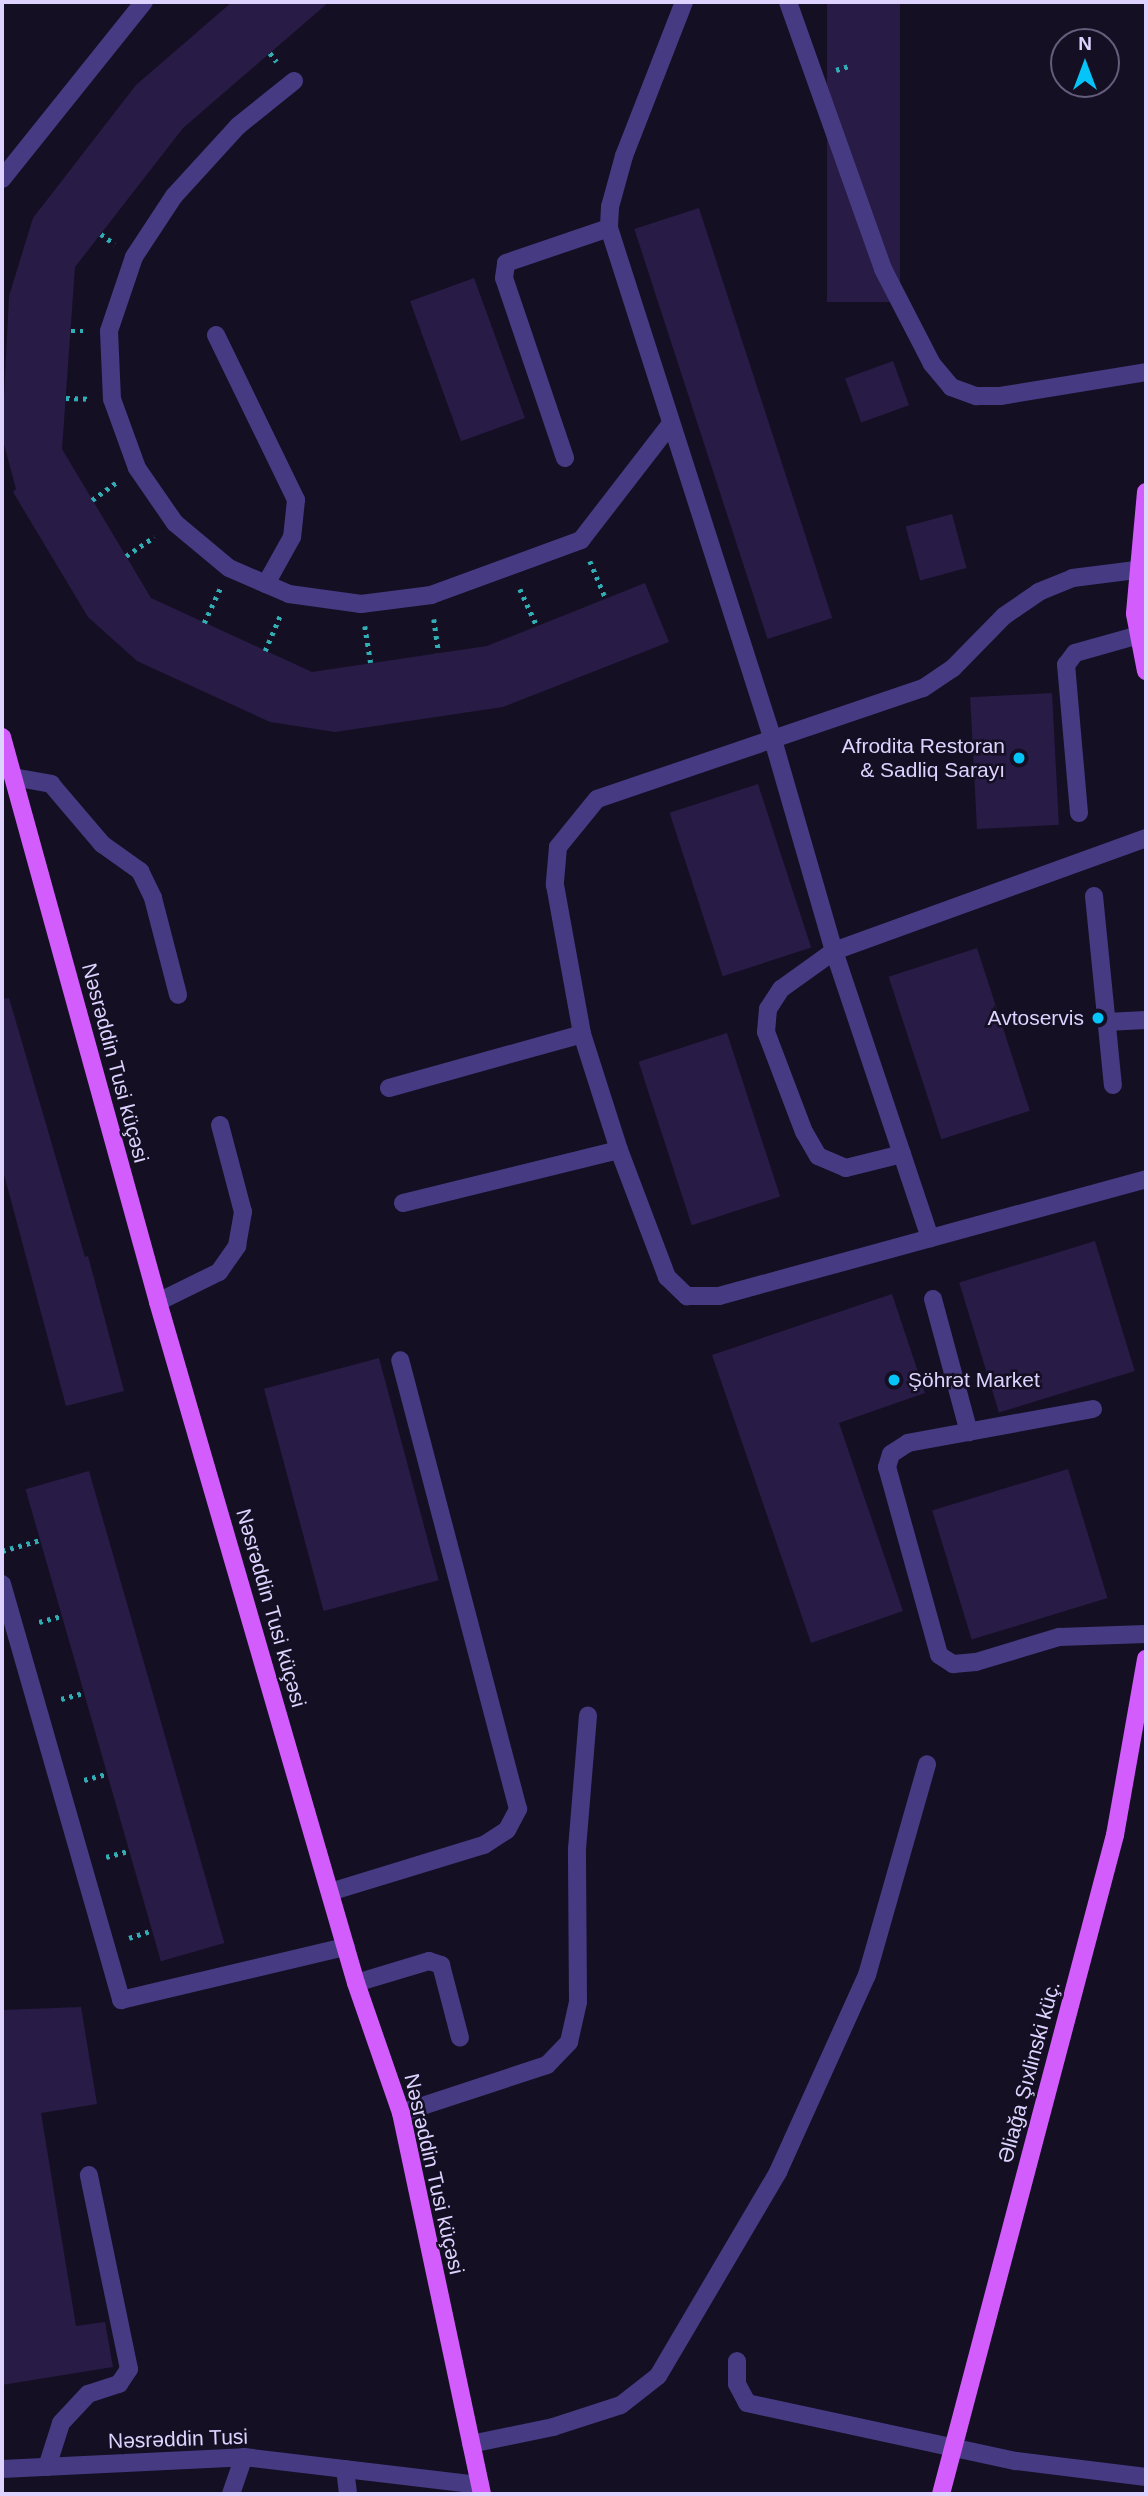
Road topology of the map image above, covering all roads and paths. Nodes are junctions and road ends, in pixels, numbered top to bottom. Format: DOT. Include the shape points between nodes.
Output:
graph roads {
  1 [pos="144,2"];
  2 [pos="788,2"];
  3 [pos="678,3"];
  4 [pos="294,81"];
  5 [pos="2,179"];
  6 [pos="609,229"];
  7 [pos="216,335"];
  8 [pos="1146,372"];
  9 [pos="670,426"];
  10 [pos="565,458"];
  11 [pos="1146,492"];
  12 [pos="175,523"];
  13 [pos="581,540"];
  14 [pos="126,555"];
  15 [pos="229,568"];
  16 [pos="510,568"];
  17 [pos="1136,570"];
  18 [pos="266,584"];
  19 [pos="289,594"];
  20 [pos="431,595"];
  21 [pos="606,599"];
  22 [pos="361,604"];
  23 [pos="204,623"];
  24 [pos="537,626"];
  25 [pos="1139,635"];
  26 [pos="265,650"];
  27 [pos="439,653"];
  28 [pos="371,663"];
  29 [pos="1146,671"];
  30 [pos="2,737"];
  31 [pos="773,740"];
  32 [pos="13,777"];
  33 [pos="1079,813"];
  34 [pos="1146,838"];
  35 [pos="1094,896"];
  36 [pos="834,951"];
  37 [pos="178,995"];
  38 [pos="1146,1020"];
  39 [pos="1106,1022"];
  40 [pos="582,1034"];
  41 [pos="1113,1085"];
  42 [pos="389,1088"];
  43 [pos="220,1125"];
  44 [pos="619,1150"];
  45 [pos="902,1154"];
  46 [pos="1146,1179"];
  47 [pos="403,1203"];
  48 [pos="930,1238"];
  49 [pos="933,1298"];
  50 [pos="158,1302"];
  51 [pos="400,1360"];
  52 [pos="1093,1409"];
  53 [pos="969,1432"];
  54 [pos="40,1541"];
  55 [pos="2,1551"];
  56 [pos="2,1584"];
  57 [pos="1146,1634"];
  58 [pos="1146,1659"];
  59 [pos="589,1715"];
  60 [pos="927,1764"];
  61 [pos="330,1892"];
  62 [pos="346,1947"];
  63 [pos="356,1983"];
  64 [pos="460,2038"];
  65 [pos="401,2113"];
  66 [pos="89,2175"];
  67 [pos="737,2361"];
  68 [pos="471,2444"];
  69 [pos="954,2447"];
  70 [pos="244,2457"];
  71 [pos="47,2467"];
  72 [pos="2,2469"];
  73 [pos="345,2469"];
  74 [pos="1146,2477"];
  75 [pos="481,2490"];
  76 [pos="231,2494"];
  77 [pos="348,2494"];
  78 [pos="941,2494"];
  1 -- 5 [label="street"];
  2 -- 8 [label="street" via="883,270 932,364 951,387 976,396 1000,396"];
  3 -- 6 [label="street" via="624,156"];
  4 -- 12 [label="street" via="238,126 174,196 134,257 109,331 113,399 138,468"];
  6 -- 9 [label="street"];
  6 -- 10 [label="street" via="506,263 504,278"];
  7 -- 18 [label="street" via="296,500 292,537"];
  9 -- 13 [label="street"];
  9 -- 31 [label="street"];
  11 -- 17 [label="main road"];
  12 -- 14 [label="path"];
  12 -- 15 [label="street"];
  13 -- 16 [label="street"];
  13 -- 21 [label="path"];
  15 -- 18 [label="street"];
  15 -- 23 [label="path"];
  16 -- 20 [label="street"];
  16 -- 24 [label="path"];
  17 -- 25 [label="main road"];
  17 -- 31 [label="street" via="1073,578 1039,592 1004,616 953,668 923,688"];
  18 -- 19 [label="street"];
  19 -- 22 [label="street"];
  19 -- 26 [label="path"];
  20 -- 22 [label="street"];
  20 -- 27 [label="path"];
  22 -- 28 [label="path"];
  25 -- 29 [label="main road"];
  25 -- 33 [label="street" via="1075,653 1066,665"];
  30 -- 32 [label="main road, Nəsrəddin Tusi küçəsi"];
  31 -- 36 [label="street"];
  31 -- 40 [label="street" via="597,799 558,847 555,885"];
  32 -- 37 [label="street" via="51,784 102,844 140,871 153,898"];
  32 -- 50 [label="main road, Nəsrəddin Tusi küçəsi"];
  34 -- 36 [label="street"];
  35 -- 39 [label="street"];
  36 -- 45 [label="street"];
  36 -- 45 [label="street" via="780,989 768,1009 766,1032 804,1132 818,1156 846,1168"];
  38 -- 39 [label="street"];
  39 -- 41 [label="street"];
  40 -- 42 [label="street"];
  40 -- 44 [label="street"];
  43 -- 50 [label="street" via="243,1212 237,1246 219,1272"];
  44 -- 47 [label="street"];
  44 -- 48 [label="street" via="667,1277 687,1296 719,1296"];
  45 -- 48 [label="street"];
  46 -- 48 [label="street"];
  49 -- 53 [label="street"];
  50 -- 61 [label="main road, Nəsrəddin Tusi küçəsi"];
  51 -- 61 [label="street" via="518,1809 507,1830 484,1845"];
  52 -- 53 [label="street"];
  53 -- 57 [label="street" via="908,1443 891,1454 887,1467 939,1655 953,1664 964,1663 1059,1637"];
  54 -- 55 [label="path"];
  56 -- 62 [label="street" via="121,2000"];
  58 -- 69 [label="main road, Əliağa Şıxlinski küç." via="1115,1835"];
  59 -- 65 [label="street" via="577,1849 578,2002 569,2042 547,2065"];
  60 -- 68 [label="street" via="867,1975 778,2172 658,2376 621,2405 553,2427"];
  61 -- 62 [label="main road, Nəsrəddin Tusi küçəsi"];
  62 -- 63 [label="main road, Nəsrəddin Tusi küçəsi"];
  63 -- 64 [label="street" via="429,1961 441,1965"];
  63 -- 65 [label="main road, Nəsrəddin Tusi küçəsi"];
  65 -- 68 [label="main road, Nəsrəddin Tusi küçəsi"];
  66 -- 71 [label="street" via="129,2369 119,2384 88,2394 61,2423"];
  67 -- 69 [label="street" via="737,2384 747,2403"];
  68 -- 75 [label="main road, Nəsrəddin Tusi küçəsi"];
  69 -- 74 [label="street" via="1062,2469"];
  69 -- 78 [label="main road, Əliağa Şıxlinski küç."];
  70 -- 71 [label="street, Nəsrəddin Tusi"];
  70 -- 73 [label="street, Nəsrəddin Tusi"];
  70 -- 76 [label="street"];
  71 -- 72 [label="street, Nəsrəddin Tusi"];
  73 -- 75 [label="street, Nəsrəddin Tusi"];
  73 -- 77 [label="street"];
}
